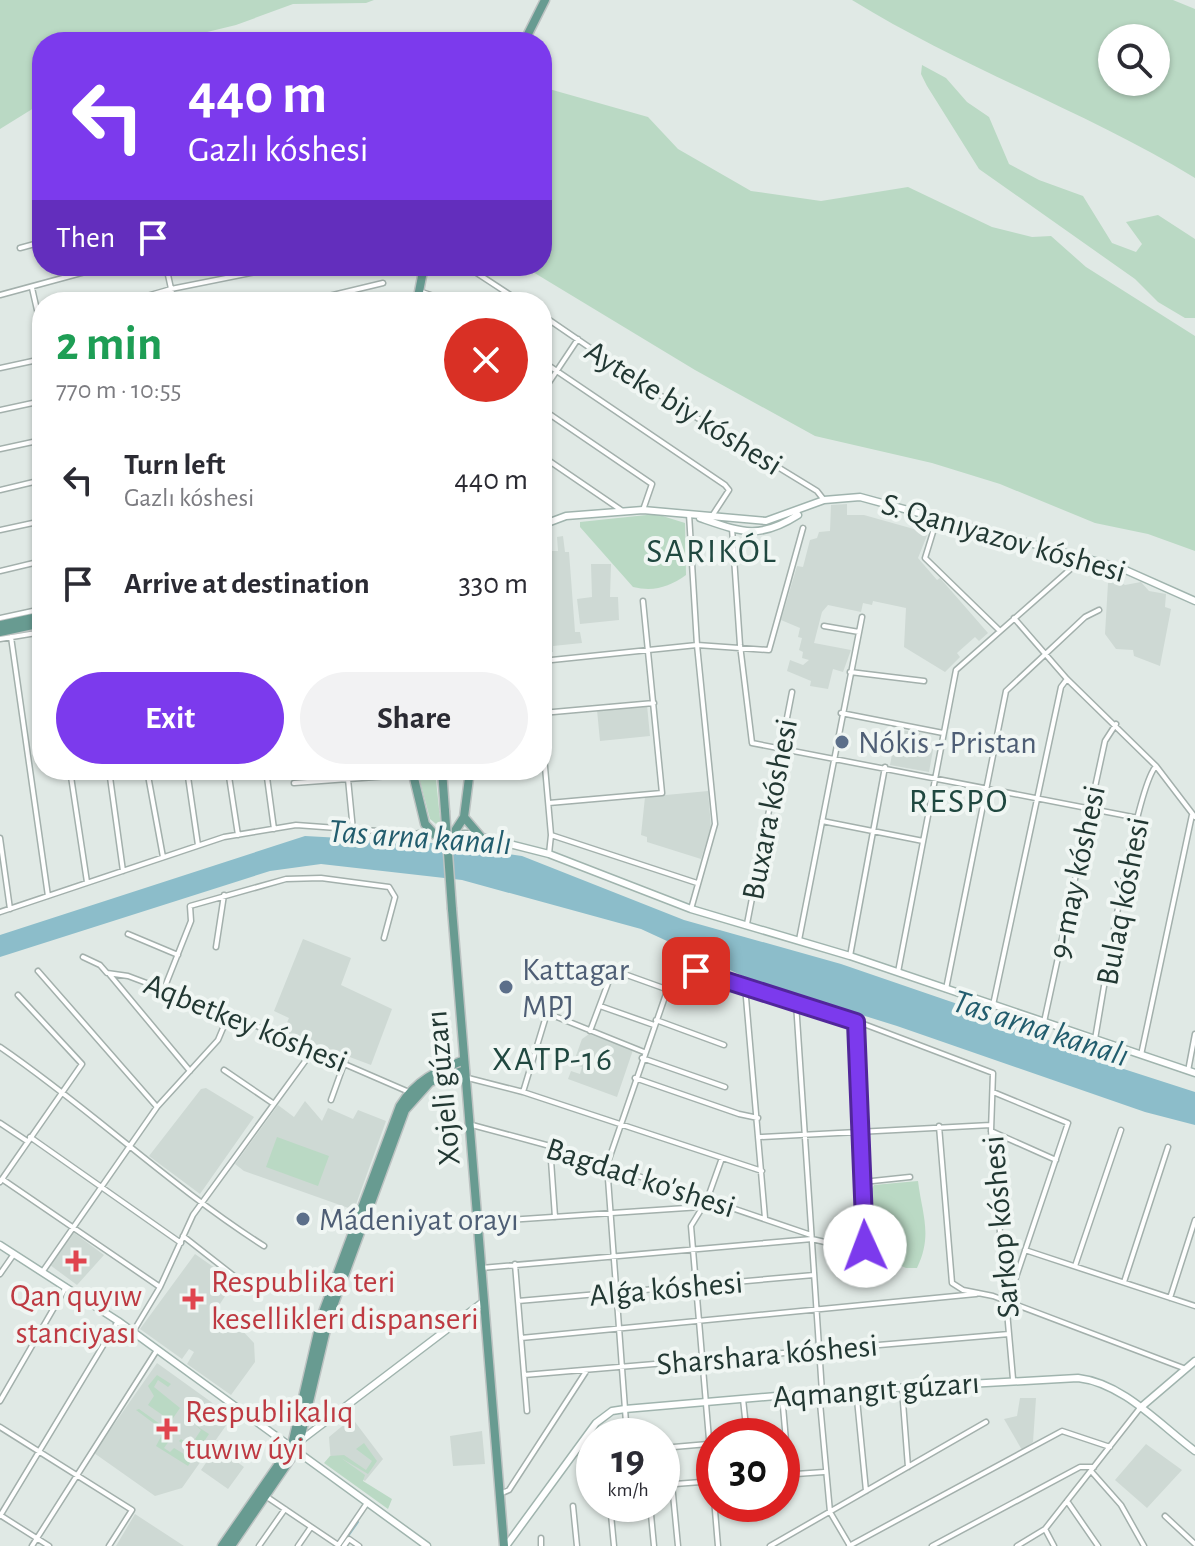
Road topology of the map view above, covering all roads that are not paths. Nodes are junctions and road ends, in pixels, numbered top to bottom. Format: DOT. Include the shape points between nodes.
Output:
graph roads {
  1 [pos="545,0"];
  2 [pos="529,32"];
  3 [pos="32,245"];
  4 [pos="20,248"];
  5 [pos="71,276"];
  6 [pos="168,276"];
  7 [pos="236,276"];
  8 [pos="422,276"];
  9 [pos="481,276"];
  10 [pos="383,283"];
  11 [pos="31,287"];
  12 [pos="171,289"];
  13 [pos="419,291"];
  14 [pos="32,292"];
  15 [pos="161,292"];
  16 [pos="172,292"];
  17 [pos="346,292"];
  18 [pos="422,292"];
  19 [pos="506,292"];
  20 [pos="0,295"];
  21 [pos="552,322"];
  22 [pos="578,339"];
  23 [pos="32,361"];
  24 [pos="552,367"];
  25 [pos="0,368"];
  26 [pos="556,370"];
  27 [pos="552,377"];
  28 [pos="32,403"];
  29 [pos="0,410"];
  30 [pos="552,416"];
  31 [pos="32,442"];
  32 [pos="0,449"];
  33 [pos="552,463"];
  34 [pos="32,482"];
  35 [pos="0,490"];
  36 [pos="824,500"];
  37 [pos="810,508"];
  38 [pos="621,510"];
  39 [pos="643,510"];
  40 [pos="689,514"];
  41 [pos="712,516"];
  42 [pos="937,519"];
  43 [pos="552,521"];
  44 [pos="32,523"];
  45 [pos="732,528"];
  46 [pos="803,528"];
  47 [pos="0,530"];
  48 [pos="1071,554"];
  49 [pos="1084,557"];
  50 [pos="32,563"];
  51 [pos="1071,569"];
  52 [pos="0,571"];
  53 [pos="643,601"];
  54 [pos="1195,601"];
  55 [pos="1099,610"];
  56 [pos="32,611"];
  57 [pos="862,617"];
  58 [pos="0,618"];
  59 [pos="32,618"];
  60 [pos="1014,618"];
  61 [pos="0,625"];
  62 [pos="32,625"];
  63 [pos="824,626"];
  64 [pos="999,630"];
  65 [pos="0,632"];
  66 [pos="859,632"];
  67 [pos="32,634"];
  68 [pos="11,637"];
  69 [pos="0,639"];
  70 [pos="697,645"];
  71 [pos="740,645"];
  72 [pos="649,651"];
  73 [pos="1044,653"];
  74 [pos="552,660"];
  75 [pos="850,672"];
  76 [pos="1067,679"];
  77 [pos="924,681"];
  78 [pos="792,692"];
  79 [pos="654,703"];
  80 [pos="552,712"];
  81 [pos="841,713"];
  82 [pos="1116,724"];
  83 [pos="943,733"];
  84 [pos="782,749"];
  85 [pos="832,759"];
  86 [pos="1156,766"];
  87 [pos="885,767"];
  88 [pos="934,777"];
  89 [pos="72,780"];
  90 [pos="110,780"];
  91 [pos="149,780"];
  92 [pos="188,780"];
  93 [pos="230,780"];
  94 [pos="267,780"];
  95 [pos="334,780"];
  96 [pos="348,780"];
  97 [pos="414,780"];
  98 [pos="443,780"];
  99 [pos="469,780"];
  100 [pos="547,780"];
  101 [pos="294,783"];
  102 [pos="986,788"];
  103 [pos="1038,797"];
  104 [pos="549,803"];
  105 [pos="1090,808"];
  106 [pos="1194,815"];
  107 [pos="1138,818"];
  108 [pos="822,821"];
  109 [pos="425,824"];
  110 [pos="465,825"];
  111 [pos="274,829"];
  112 [pos="353,830"];
  113 [pos="873,831"];
  114 [pos="419,834"];
  115 [pos="453,834"];
  116 [pos="238,835"];
  117 [pos="435,835"];
  118 [pos="551,835"];
  119 [pos="481,837"];
  120 [pos="0,838"];
  121 [pos="923,841"];
  122 [pos="198,845"];
  123 [pos="549,854"];
  124 [pos="163,857"];
  125 [pos="123,871"];
  126 [pos="87,883"];
  127 [pos="697,883"];
  128 [pos="224,895"];
  129 [pos="48,896"];
  130 [pos="10,909"];
  131 [pos="691,909"];
  132 [pos="0,912"];
  133 [pos="746,926"];
  134 [pos="128,934"];
  135 [pos="384,938"];
  136 [pos="799,943"];
  137 [pos="216,947"];
  138 [pos="178,955"];
  139 [pos="850,956"];
  140 [pos="83,957"];
  141 [pos="38,971"];
  142 [pos="898,972"];
  143 [pos="107,973"];
  144 [pos="745,986"];
  145 [pos="164,989"];
  146 [pos="666,989"];
  147 [pos="946,989"];
  148 [pos="18,995"];
  149 [pos="796,1002"];
  150 [pos="993,1005"];
  151 [pos="600,1006"];
  152 [pos="229,1014"];
  153 [pos="655,1022"];
  154 [pos="856,1022"];
  155 [pos="1044,1022"];
  156 [pos="590,1031"];
  157 [pos="1195,1034"];
  158 [pos="1095,1039"];
  159 [pos="724,1045"];
  160 [pos="0,1047"];
  161 [pos="315,1048"];
  162 [pos="643,1055"];
  163 [pos="1141,1055"];
  164 [pos="345,1061"];
  165 [pos="224,1070"];
  166 [pos="190,1071"];
  167 [pos="461,1071"];
  168 [pos="1191,1072"];
  169 [pos="635,1078"];
  170 [pos="725,1087"];
  171 [pos="409,1092"];
  172 [pos="523,1092"];
  173 [pos="993,1092"];
  174 [pos="61,1093"];
  175 [pos="331,1100"];
  176 [pos="274,1104"];
  177 [pos="157,1107"];
  178 [pos="758,1118"];
  179 [pos="0,1123"];
  180 [pos="469,1124"];
  181 [pos="620,1125"];
  182 [pos="939,1126"];
  183 [pos="991,1128"];
  184 [pos="861,1130"];
  185 [pos="1121,1130"];
  186 [pos="804,1133"];
  187 [pos="760,1137"];
  188 [pos="28,1139"];
  189 [pos="129,1146"];
  190 [pos="550,1146"];
  191 [pos="1168,1147"];
  192 [pos="722,1158"];
  193 [pos="1056,1160"];
  194 [pos="607,1165"];
  195 [pos="762,1171"];
  196 [pos="910,1177"];
  197 [pos="1,1180"];
  198 [pos="863,1182"];
  199 [pos="100,1186"];
  200 [pos="203,1200"];
  201 [pos="707,1200"];
  202 [pos="701,1207"];
  203 [pos="363,1216"];
  204 [pos="608,1216"];
  205 [pos="555,1217"];
  206 [pos="765,1218"];
  207 [pos="1195,1220"];
  208 [pos="477,1222"];
  209 [pos="73,1227"];
  210 [pos="183,1236"];
  211 [pos="812,1237"];
  212 [pos="181,1243"];
  213 [pos="0,1245"];
  214 [pos="264,1246"];
  215 [pos="692,1249"];
  216 [pos="1025,1250"];
  217 [pos="14,1254"];
  218 [pos="611,1255"];
  219 [pos="515,1264"];
  220 [pos="1075,1266"];
  221 [pos="481,1268"];
  222 [pos="43,1271"];
  223 [pos="0,1274"];
  224 [pos="814,1275"];
  225 [pos="234,1276"];
  226 [pos="1124,1282"];
  227 [pos="695,1285"];
  228 [pos="66,1287"];
  229 [pos="160,1287"];
  230 [pos="616,1292"];
  231 [pos="976,1294"];
  232 [pos="1170,1298"];
  233 [pos="518,1301"];
  234 [pos="483,1302"];
  235 [pos="1007,1304"];
  236 [pos="1195,1306"];
  237 [pos="817,1312"];
  238 [pos="118,1321"];
  239 [pos="699,1323"];
  240 [pos="618,1330"];
  241 [pos="133,1332"];
  242 [pos="1009,1334"];
  243 [pos="521,1338"];
  244 [pos="157,1350"];
  245 [pos="819,1350"];
  246 [pos="702,1359"];
  247 [pos="1192,1365"];
  248 [pos="621,1366"];
  249 [pos="587,1370"];
  250 [pos="524,1375"];
  251 [pos="1013,1379"];
  252 [pos="901,1387"];
  253 [pos="856,1389"];
  254 [pos="820,1392"];
  255 [pos="782,1395"];
  256 [pos="743,1399"];
  257 [pos="0,1401"];
  258 [pos="706,1402"];
  259 [pos="1140,1408"];
  260 [pos="625,1409"];
  261 [pos="527,1411"];
  262 [pos="626,1418"];
  263 [pos="707,1418"];
  264 [pos="745,1418"];
  265 [pos="784,1418"];
  266 [pos="986,1422"];
  267 [pos="0,1427"];
  268 [pos="295,1445"];
  269 [pos="1110,1447"];
  270 [pos="40,1451"];
  271 [pos="1195,1451"];
  272 [pos="908,1467"];
  273 [pos="1093,1469"];
  274 [pos="824,1472"];
  275 [pos="800,1474"];
  276 [pos="79,1476"];
  277 [pos="866,1491"];
  278 [pos="500,1494"];
  279 [pos="266,1496"];
  280 [pos="1067,1501"];
  281 [pos="367,1503"];
  282 [pos="573,1506"];
  283 [pos="285,1509"];
  284 [pos="830,1512"];
  285 [pos="0,1516"];
  286 [pos="1165,1516"];
  287 [pos="612,1522"];
  288 [pos="652,1522"];
  289 [pos="676,1522"];
  290 [pos="716,1522"];
  291 [pos="311,1527"];
  292 [pos="1045,1529"];
  293 [pos="37,1538"];
  294 [pos="541,1538"];
  295 [pos="235,1544"];
  296 [pos="1195,1544"];
  297 [pos="424,1545"];
  298 [pos="32,1546"];
  299 [pos="49,1546"];
  300 [pos="109,1546"];
  301 [pos="222,1546"];
  302 [pos="259,1546"];
  303 [pos="298,1546"];
  304 [pos="340,1546"];
  305 [pos="359,1546"];
  306 [pos="505,1546"];
  307 [pos="541,1546"];
  308 [pos="577,1546"];
  309 [pos="614,1546"];
  310 [pos="654,1546"];
  311 [pos="678,1546"];
  312 [pos="718,1546"];
  313 [pos="770,1546"];
  314 [pos="850,1546"];
  315 [pos="932,1546"];
  316 [pos="1017,1546"];
  317 [pos="1054,1546"];
  318 [pos="1098,1546"];
  319 [pos="1144,1546"];
  1 -- 2 [label="main road"];
  3 -- 4 [label="street"];
  5 -- 11 [label="street"];
  6 -- 12 [label="street"];
  7 -- 12 [label="street"];
  8 -- 13 [label="main road"];
  9 -- 19 [label="street"];
  10 -- 17 [label="street"];
  11 -- 14 [label="street"];
  11 -- 20 [label="street"];
  12 -- 15 [label="street"];
  12 -- 16 [label="street"];
  13 -- 18 [label="street"];
  21 -- 22 [label="street, Ayteke biy kóshesi"];
  22 -- 26 [label="street"];
  22 -- 36 [label="street, Ayteke biy kóshesi"];
  23 -- 25 [label="street"];
  24 -- 26 [label="street"];
  26 -- 27 [label="street"];
  26 -- 41 [label="street" via="725,485 729,490"];
  28 -- 29 [label="street"];
  30 -- 39 [label="street" via="652,484"];
  31 -- 32 [label="street"];
  33 -- 38 [label="street"];
  34 -- 35 [label="street"];
  36 -- 37 [label="street, S. Qanıyazov kóshesi"];
  36 -- 42 [label="street, S. Qanıyazov kóshesi" via="860,497"];
  37 -- 41 [label="street, S. Qanıyazov kóshesi" via="766,521"];
  37 -- 45 [label="street, S. Qanıyazov kóshesi" via="764,533"];
  38 -- 39 [label="street, S. Qanıyazov kóshesi"];
  38 -- 43 [label="street, S. Qanıyazov kóshesi"];
  39 -- 40 [label="street, S. Qanıyazov kóshesi"];
  40 -- 41 [label="street, S. Qanıyazov kóshesi"];
  40 -- 45 [label="street, S. Qanıyazov kóshesi"];
  40 -- 70 [label="street"];
  42 -- 48 [label="street, S. Qanıyazov kóshesi"];
  42 -- 64 [label="street" via="925,558"];
  44 -- 47 [label="street"];
  45 -- 71 [label="street"];
  46 -- 71 [label="street" via="769,650"];
  48 -- 49 [label="street, S. Qanıyazov kóshesi"];
  48 -- 51 [label="street"];
  49 -- 51 [label="street"];
  49 -- 54 [label="street, S. Qanıyazov kóshesi"];
  50 -- 52 [label="street"];
  51 -- 60 [label="street"];
  53 -- 72 [label="street"];
  55 -- 73 [label="street"];
  56 -- 58 [label="street"];
  57 -- 66 [label="street"];
  59 -- 61 [label="main road"];
  60 -- 64 [label="street"];
  60 -- 73 [label="street"];
  62 -- 65 [label="main road"];
  63 -- 66 [label="street"];
  64 -- 83 [label="street" via="956,670"];
  66 -- 75 [label="street"];
  67 -- 68 [label="street"];
  68 -- 69 [label="street"];
  68 -- 129 [label="street"];
  70 -- 71 [label="street"];
  70 -- 72 [label="street"];
  70 -- 127 [label="street" via="715,824"];
  71 -- 84 [label="street" via="752,743"];
  72 -- 74 [label="street"];
  72 -- 79 [label="street"];
  73 -- 76 [label="street"];
  73 -- 102 [label="street" via="1006,691"];
  75 -- 77 [label="street"];
  75 -- 81 [label="street"];
  76 -- 82 [label="street"];
  76 -- 103 [label="street"];
  78 -- 84 [label="street, Buxara kóshesi"];
  79 -- 80 [label="street"];
  79 -- 104 [label="street" via="662,793"];
  81 -- 83 [label="street"];
  81 -- 85 [label="street"];
  82 -- 86 [label="street"];
  82 -- 105 [label="street, 9-may kóshesi" via="1105,741"];
  83 -- 88 [label="street"];
  84 -- 85 [label="street"];
  84 -- 133 [label="street, Buxara kóshesi"];
  85 -- 87 [label="street"];
  85 -- 108 [label="street"];
  86 -- 106 [label="street"];
  86 -- 107 [label="street, Bulaq kóshesi" via="1147,777"];
  87 -- 88 [label="street"];
  87 -- 113 [label="street"];
  88 -- 102 [label="street"];
  88 -- 121 [label="street"];
  89 -- 126 [label="street"];
  90 -- 125 [label="street"];
  91 -- 124 [label="street"];
  92 -- 122 [label="street"];
  93 -- 116 [label="street"];
  94 -- 111 [label="street"];
  95 -- 101 [label="street"];
  96 -- 112 [label="street"];
  97 -- 109 [label="main road"];
  98 -- 167 [label="main road, Xojeli gúzarı, bridge"];
  99 -- 110 [label="main road"];
  100 -- 104 [label="street"];
  102 -- 103 [label="street"];
  102 -- 147 [label="street"];
  103 -- 105 [label="street"];
  103 -- 150 [label="street"];
  104 -- 118 [label="street"];
  105 -- 107 [label="street"];
  105 -- 155 [label="street, 9-may kóshesi"];
  106 -- 163 [label="street"];
  107 -- 158 [label="street, Bulaq kóshesi"];
  108 -- 113 [label="street"];
  108 -- 136 [label="street"];
  109 -- 114 [label="main road"];
  109 -- 117 [label="main road"];
  110 -- 115 [label="main road"];
  110 -- 119 [label="main road"];
  111 -- 112 [label="street" via="296,825"];
  111 -- 116 [label="street"];
  112 -- 114 [label="street"];
  113 -- 121 [label="street"];
  113 -- 139 [label="street"];
  114 -- 117 [label="street"];
  115 -- 117 [label="street"];
  116 -- 122 [label="street"];
  118 -- 123 [label="street"];
  118 -- 127 [label="street"];
  119 -- 123 [label="street"];
  120 -- 130 [label="street"];
  121 -- 142 [label="street"];
  122 -- 124 [label="street"];
  123 -- 131 [label="street"];
  124 -- 125 [label="street"];
  125 -- 126 [label="street"];
  126 -- 129 [label="street"];
  127 -- 131 [label="street"];
  128 -- 135 [label="street" via="286,879 385,885 395,897"];
  128 -- 137 [label="street"];
  128 -- 138 [label="street" via="190,906 191,921"];
  129 -- 130 [label="street"];
  130 -- 132 [label="street"];
  131 -- 133 [label="street"];
  133 -- 136 [label="street"];
  134 -- 138 [label="street"];
  136 -- 139 [label="street"];
  138 -- 145 [label="street"];
  139 -- 142 [label="street"];
  140 -- 143 [label="street, Aqbetkey kóshesi"];
  141 -- 177 [label="street"];
  142 -- 147 [label="street"];
  143 -- 145 [label="street, Aqbetkey kóshesi"];
  143 -- 166 [label="street"];
  144 -- 146 [label="street" via="676,965"];
  144 -- 149 [label="street"];
  144 -- 178 [label="street"];
  145 -- 152 [label="street, Aqbetkey kóshesi"];
  146 -- 151 [label="street" via="613,970"];
  146 -- 153 [label="street"];
  147 -- 150 [label="street"];
  148 -- 174 [label="street" via="82,1064"];
  149 -- 154 [label="street"];
  149 -- 186 [label="street"];
  150 -- 155 [label="street"];
  151 -- 153 [label="street"];
  151 -- 156 [label="street"];
  152 -- 161 [label="street, Aqbetkey kóshesi"];
  152 -- 166 [label="street" via="218,1040"];
  153 -- 159 [label="street"];
  153 -- 162 [label="street"];
  154 -- 173 [label="street, Sarkop kóshesi" via="993,1073"];
  154 -- 184 [label="street"];
  155 -- 158 [label="street"];
  156 -- 162 [label="street"];
  156 -- 172 [label="street" via="547,1013"];
  157 -- 168 [label="street"];
  158 -- 163 [label="street"];
  160 -- 174 [label="street"];
  161 -- 164 [label="street, Aqbetkey kóshesi"];
  161 -- 176 [label="street"];
  162 -- 169 [label="street"];
  162 -- 170 [label="street"];
  163 -- 168 [label="street"];
  164 -- 171 [label="street, Aqbetkey kóshesi"];
  164 -- 175 [label="street"];
  165 -- 176 [label="street"];
  166 -- 177 [label="street"];
  167 -- 171 [label="main road" via="432,1073"];
  167 -- 172 [label="street"];
  167 -- 180 [label="main road, Xojeli gúzarı"];
  167 -- 203 [label="main road" via="430,1082 405,1110"];
  169 -- 178 [label="street"];
  169 -- 181 [label="street"];
  171 -- 203 [label="main road" via="395,1117"];
  172 -- 181 [label="street"];
  173 -- 183 [label="street, Sarkop kóshesi"];
  173 -- 193 [label="street" via="1068,1123"];
  174 -- 188 [label="street"];
  174 -- 189 [label="street"];
  176 -- 200 [label="street"];
  177 -- 189 [label="street"];
  178 -- 187 [label="street"];
  179 -- 188 [label="street"];
  180 -- 190 [label="street, Bagdad ko'shesi"];
  180 -- 208 [label="main road, Xojeli gúzarı"];
  181 -- 192 [label="street"];
  181 -- 194 [label="street"];
  182 -- 183 [label="street"];
  182 -- 184 [label="street"];
  182 -- 231 [label="street" via="952,1283"];
  183 -- 193 [label="street"];
  183 -- 235 [label="street, Sarkop kóshesi"];
  184 -- 186 [label="street"];
  184 -- 198 [label="street"];
  185 -- 220 [label="street"];
  186 -- 187 [label="street"];
  186 -- 211 [label="street"];
  187 -- 195 [label="street"];
  188 -- 197 [label="street"];
  188 -- 199 [label="street"];
  189 -- 199 [label="street"];
  189 -- 200 [label="street"];
  190 -- 194 [label="street, Bagdad ko'shesi"];
  190 -- 205 [label="street"];
  191 -- 226 [label="street"];
  192 -- 195 [label="street"];
  192 -- 201 [label="street"];
  193 -- 216 [label="street"];
  194 -- 201 [label="street, Bagdad ko'shesi"];
  194 -- 204 [label="street"];
  195 -- 206 [label="street"];
  196 -- 198 [label="street"];
  197 -- 209 [label="street"];
  198 -- 211 [label="street" via="863,1251"];
  199 -- 209 [label="street"];
  199 -- 212 [label="street"];
  200 -- 210 [label="street"];
  200 -- 214 [label="street"];
  201 -- 202 [label="street"];
  201 -- 206 [label="street, Bagdad ko'shesi"];
  202 -- 204 [label="street"];
  202 -- 215 [label="street" via="691,1226"];
  203 -- 268 [label="main road" via="328,1309"];
  204 -- 205 [label="street"];
  204 -- 218 [label="street"];
  205 -- 208 [label="street"];
  206 -- 211 [label="street, Bagdad ko'shesi"];
  207 -- 232 [label="street"];
  208 -- 221 [label="main road, Xojeli gúzarı"];
  209 -- 222 [label="street"];
  209 -- 229 [label="street"];
  210 -- 212 [label="street"];
  210 -- 225 [label="street"];
  211 -- 215 [label="street"];
  211 -- 224 [label="street"];
  212 -- 229 [label="street"];
  213 -- 217 [label="street"];
  215 -- 218 [label="street"];
  215 -- 227 [label="street"];
  216 -- 220 [label="street"];
  216 -- 235 [label="street"];
  217 -- 222 [label="street"];
  217 -- 223 [label="street"];
  218 -- 219 [label="street"];
  218 -- 230 [label="street"];
  219 -- 221 [label="street"];
  219 -- 233 [label="street"];
  220 -- 226 [label="street"];
  221 -- 234 [label="main road, Xojeli gúzarı"];
  222 -- 228 [label="street"];
  224 -- 227 [label="street, Alǵa kóshesi"];
  224 -- 237 [label="street"];
  226 -- 232 [label="street"];
  227 -- 230 [label="street, Alǵa kóshesi"];
  227 -- 239 [label="street"];
  228 -- 238 [label="street"];
  228 -- 257 [label="street"];
  229 -- 241 [label="street"];
  230 -- 233 [label="street, Alǵa kóshesi"];
  230 -- 240 [label="street"];
  231 -- 235 [label="street"];
  231 -- 237 [label="street"];
  232 -- 236 [label="street"];
  233 -- 243 [label="street"];
  234 -- 268 [label="street"];
  234 -- 278 [label="main road, Xojeli gúzarı"];
  235 -- 242 [label="street, Sarkop kóshesi"];
  235 -- 247 [label="street"];
  237 -- 239 [label="street"];
  237 -- 245 [label="street"];
  238 -- 241 [label="street"];
  238 -- 270 [label="street"];
  239 -- 240 [label="street"];
  239 -- 246 [label="street"];
  240 -- 243 [label="street"];
  240 -- 248 [label="street"];
  241 -- 244 [label="street"];
  242 -- 245 [label="street, Sharshara kóshesi"];
  242 -- 251 [label="street, Sarkop kóshesi"];
  243 -- 250 [label="street"];
  244 -- 268 [label="street"];
  244 -- 276 [label="street" via="89,1452"];
  245 -- 246 [label="street, Sharshara kóshesi"];
  245 -- 254 [label="street"];
  246 -- 248 [label="street, Sharshara kóshesi"];
  246 -- 258 [label="street"];
  247 -- 259 [label="street"];
  248 -- 249 [label="street, Sharshara kóshesi"];
  248 -- 260 [label="street"];
  249 -- 250 [label="street, Sharshara kóshesi"];
  249 -- 278 [label="street" via="509,1490"];
  250 -- 261 [label="street"];
  251 -- 252 [label="street, Aqmangıt gúzarı"];
  251 -- 259 [label="street, Aqmangıt gúzarı" via="1088,1379"];
  252 -- 253 [label="street, Aqmangıt gúzarı"];
  252 -- 272 [label="street"];
  253 -- 254 [label="street, Aqmangıt gúzarı"];
  253 -- 277 [label="street"];
  254 -- 255 [label="street, Aqmangıt gúzarı"];
  254 -- 274 [label="street"];
  255 -- 256 [label="street, Aqmangıt gúzarı"];
  255 -- 265 [label="street"];
  256 -- 258 [label="street, Aqmangıt gúzarı"];
  256 -- 264 [label="street"];
  258 -- 260 [label="street, Aqmangıt gúzarı"];
  258 -- 263 [label="street"];
  259 -- 269 [label="street"];
  259 -- 271 [label="street, Aqmangıt gúzarı"];
  260 -- 262 [label="street"];
  260 -- 306 [label="street, Aqmangıt gúzarı" via="596,1423"];
  266 -- 272 [label="street"];
  267 -- 270 [label="street"];
  268 -- 279 [label="main road"];
  268 -- 281 [label="street"];
  268 -- 301 [label="main road"];
  269 -- 273 [label="street"];
  269 -- 314 [label="street" via="1062,1431"];
  270 -- 276 [label="street"];
  270 -- 285 [label="street"];
  272 -- 277 [label="street"];
  273 -- 280 [label="street"];
  273 -- 315 [label="street" via="1080,1467"];
  273 -- 319 [label="street"];
  274 -- 275 [label="street"];
  274 -- 284 [label="street"];
  276 -- 293 [label="street"];
  276 -- 300 [label="street" via="132,1510"];
  277 -- 284 [label="street"];
  278 -- 306 [label="main road, Xojeli gúzarı"];
  279 -- 283 [label="street"];
  279 -- 295 [label="main road"];
  280 -- 292 [label="street"];
  280 -- 318 [label="street"];
  281 -- 297 [label="street"];
  281 -- 304 [label="street"];
  282 -- 308 [label="street"];
  283 -- 291 [label="street"];
  283 -- 302 [label="street"];
  284 -- 313 [label="street"];
  284 -- 314 [label="street"];
  285 -- 293 [label="street"];
  286 -- 296 [label="street"];
  287 -- 309 [label="street"];
  288 -- 310 [label="street"];
  289 -- 311 [label="street"];
  290 -- 312 [label="street"];
  291 -- 303 [label="street"];
  291 -- 304 [label="street"];
  292 -- 316 [label="street"];
  292 -- 317 [label="street"];
  293 -- 298 [label="street"];
  293 -- 299 [label="street"];
  294 -- 307 [label="street"];
  304 -- 305 [label="street" via="349,1539"];
}
